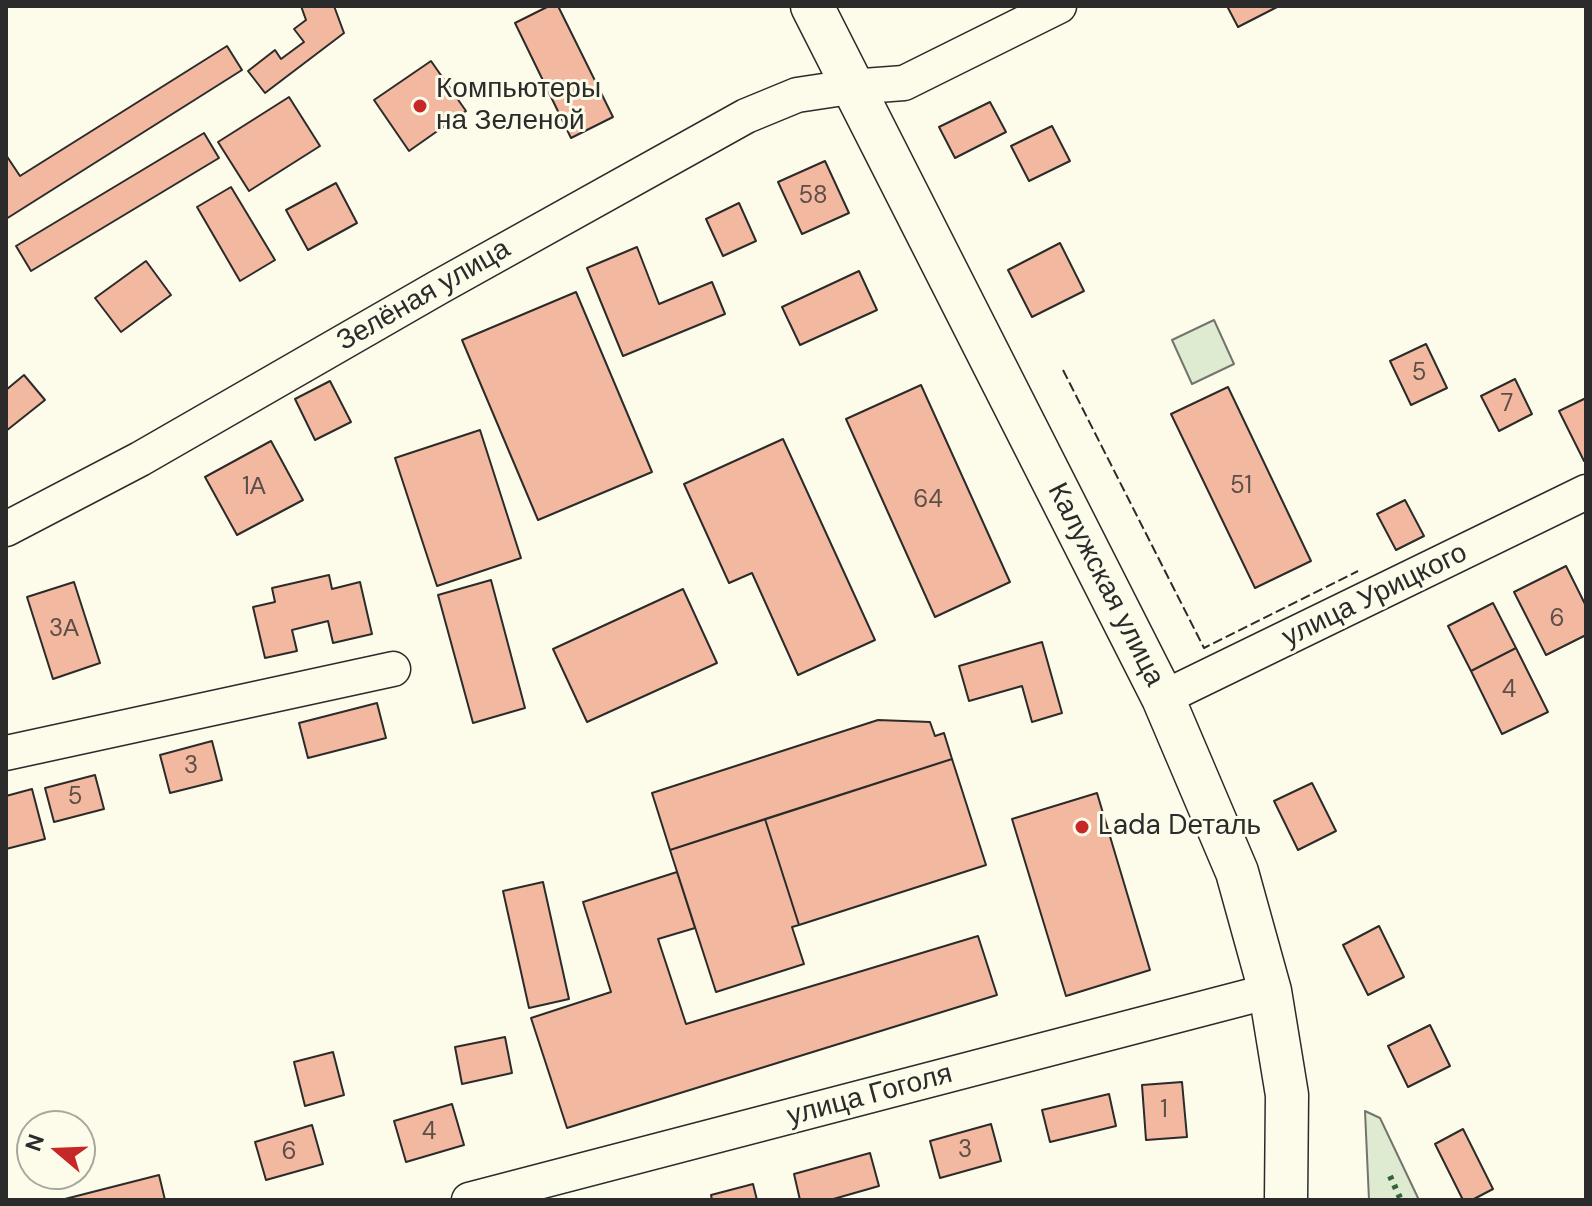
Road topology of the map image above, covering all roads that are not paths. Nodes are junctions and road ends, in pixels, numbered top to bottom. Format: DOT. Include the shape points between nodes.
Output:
graph roads {
  1 [pos="812,6"];
  2 [pos="1059,6"];
  3 [pos="850,87"];
  4 [pos="1586,492"];
  5 [pos="6,529"];
  6 [pos="393,669"];
  7 [pos="1163,698"];
  8 [pos="6,753"];
  9 [pos="1270,991"];
  10 [pos="469,1200"];
  11 [pos="1286,1200"];
  1 -- 3 [label="main road, Калужская улица"];
  2 -- 3 [label="street, Зелёная улица" via="904,83"];
  3 -- 5 [label="street, Зелёная улица" via="797,95 746,116 140,459"];
  3 -- 7 [label="main road, Калужская улица"];
  4 -- 7 [label="street, улица Урицкого"];
  6 -- 8 [label="street"];
  7 -- 9 [label="main road, Калужская улица" via="1237,872"];
  9 -- 10 [label="street, улица Гоголя"];
  9 -- 11 [label="main road, Калужская улица" via="1287,1095"];
}
